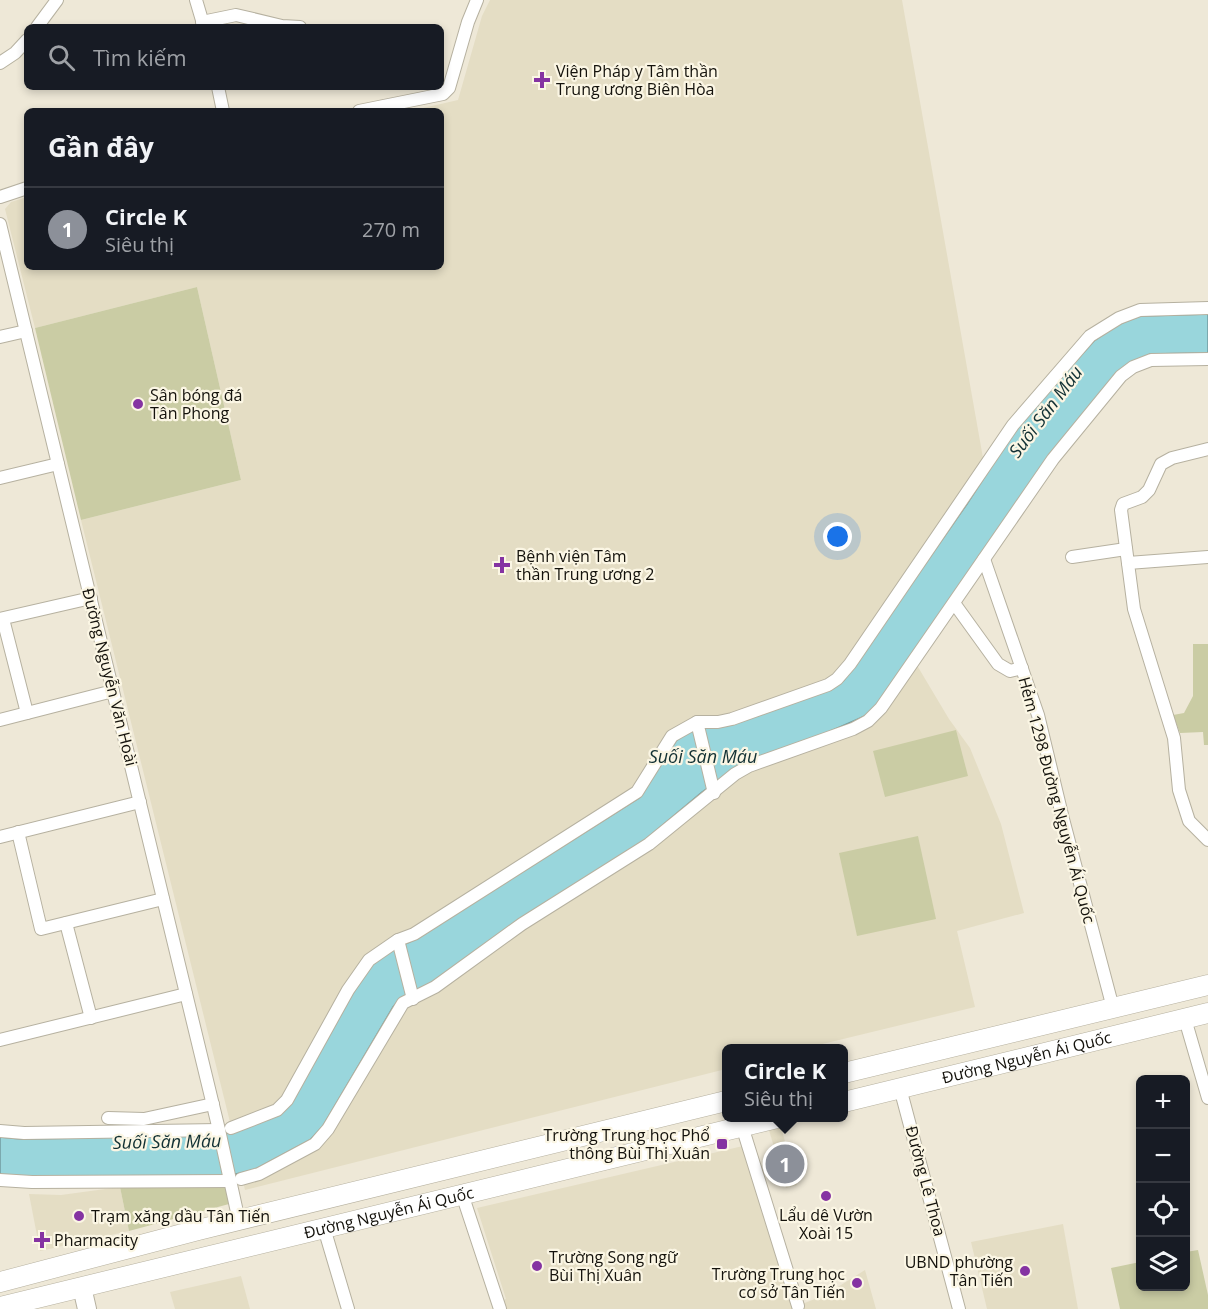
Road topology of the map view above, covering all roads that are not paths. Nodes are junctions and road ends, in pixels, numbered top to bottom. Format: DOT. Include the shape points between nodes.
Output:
graph roads {
  1 [pos="57,0"];
  2 [pos="196,0"];
  3 [pos="477,0"];
  4 [pos="39,24"];
  5 [pos="203,24"];
  6 [pos="274,24"];
  7 [pos="24,43"];
  8 [pos="0,63"];
  9 [pos="219,90"];
  10 [pos="222,108"];
  11 [pos="374,108"];
  12 [pos="24,189"];
  13 [pos="0,197"];
  14 [pos="0,224"];
  15 [pos="1208,308"];
  16 [pos="26,331"];
  17 [pos="0,338"];
  18 [pos="1208,359"];
  19 [pos="1208,449"];
  20 [pos="58,464"];
  21 [pos="1,475"];
  22 [pos="1126,549"];
  23 [pos="1072,557"];
  24 [pos="1208,557"];
  25 [pos="984,559"];
  26 [pos="1128,563"];
  27 [pos="91,598"];
  28 [pos="954,603"];
  29 [pos="2,619"];
  30 [pos="1022,668"];
  31 [pos="113,691"];
  32 [pos="27,713"];
  33 [pos="0,720"];
  34 [pos="697,722"];
  35 [pos="714,793"];
  36 [pos="140,802"];
  37 [pos="18,832"];
  38 [pos="0,837"];
  39 [pos="1208,840"];
  40 [pos="163,899"];
  41 [pos="66,923"];
  42 [pos="398,940"];
  43 [pos="1208,985"];
  44 [pos="186,994"];
  45 [pos="414,999"];
  46 [pos="1113,1008"];
  47 [pos="1208,1013"];
  48 [pos="91,1018"];
  49 [pos="1185,1019"];
  50 [pos="0,1040"];
  51 [pos="893,1061"];
  52 [pos="848,1072"];
  53 [pos="900,1088"];
  54 [pos="1208,1098"];
  55 [pos="848,1100"];
  56 [pos="722,1102"];
  57 [pos="213,1104"];
  58 [pos="108,1118"];
  59 [pos="760,1122"];
  60 [pos="742,1126"];
  61 [pos="225,1129"];
  62 [pos="0,1131"];
  63 [pos="0,1180"];
  64 [pos="236,1180"];
  65 [pos="462,1194"];
  66 [pos="239,1221"];
  67 [pos="324,1228"];
  68 [pos="75,1263"];
  69 [pos="0,1282"];
  70 [pos="82,1287"];
  71 [pos="798,1306"];
  72 [pos="0,1307"];
  73 [pos="87,1309"];
  74 [pos="348,1309"];
  75 [pos="500,1309"];
  76 [pos="959,1309"];
  1 -- 4 [label="street"];
  2 -- 5 [label="street"];
  3 -- 11 [label="street" via="449,88 443,94"];
  5 -- 6 [label="street" via="237,15"];
  7 -- 8 [label="street"];
  9 -- 10 [label="street"];
  12 -- 13 [label="street"];
  14 -- 16 [label="street, Đường Nguyễn Văn Hoài"];
  15 -- 34 [label="street" via="1140,310 1090,336 1014,425 837,679 732,719"];
  16 -- 17 [label="street"];
  16 -- 20 [label="street, Đường Nguyễn Văn Hoài"];
  18 -- 25 [label="street" via="1151,360 1121,375 1053,459"];
  19 -- 22 [label="street" via="1161,464 1149,490 1123,504"];
  20 -- 21 [label="street"];
  20 -- 27 [label="street, Đường Nguyễn Văn Hoài"];
  22 -- 23 [label="street"];
  22 -- 26 [label="street"];
  24 -- 26 [label="street"];
  25 -- 28 [label="street"];
  25 -- 30 [label="street, Hẻm 1298 Đường Nguyễn Ái Quốc"];
  26 -- 39 [label="street" via="1134,609 1174,738 1179,790 1189,821"];
  27 -- 29 [label="street"];
  27 -- 31 [label="street, Đường Nguyễn Văn Hoài"];
  28 -- 30 [label="street" via="998,664 1010,670"];
  28 -- 35 [label="street" via="868,721 749,766"];
  29 -- 32 [label="street"];
  30 -- 46 [label="street, Hẻm 1298 Đường Nguyễn Ái Quốc" via="1038,715"];
  31 -- 32 [label="street"];
  31 -- 36 [label="street, Đường Nguyễn Văn Hoài"];
  32 -- 33 [label="street"];
  34 -- 35 [label="street"];
  34 -- 42 [label="street" via="672,736 637,792"];
  35 -- 45 [label="street" via="649,844 522,924"];
  36 -- 37 [label="street"];
  36 -- 40 [label="street, Đường Nguyễn Văn Hoài"];
  37 -- 38 [label="street"];
  37 -- 41 [label="street" via="41,929"];
  40 -- 41 [label="street"];
  40 -- 44 [label="street, Đường Nguyễn Văn Hoài"];
  41 -- 48 [label="street"];
  42 -- 45 [label="street"];
  42 -- 61 [label="street" via="369,960 358,975 287,1100 277,1110"];
  43 -- 46 [label="main road, Đường Nguyễn Ái Quốc"];
  44 -- 48 [label="street"];
  44 -- 57 [label="street, Đường Nguyễn Văn Hoài"];
  45 -- 64 [label="street" via="403,1003 397,1011 328,1129 315,1144 259,1174"];
  46 -- 51 [label="main road, Đường Nguyễn Ái Quốc"];
  47 -- 49 [label="main road, Đường Nguyễn Ái Quốc"];
  48 -- 50 [label="street"];
  49 -- 53 [label="main road, Đường Nguyễn Ái Quốc"];
  49 -- 54 [label="street"];
  51 -- 52 [label="main road, Đường Nguyễn Ái Quốc"];
  51 -- 53 [label="main road"];
  53 -- 55 [label="main road, Đường Nguyễn Ái Quốc"];
  53 -- 76 [label="street, Đường Lê Thoa"];
  56 -- 66 [label="main road, Đường Nguyễn Ái Quốc"];
  57 -- 58 [label="street" via="144,1119"];
  57 -- 61 [label="street, Đường Nguyễn Văn Hoài"];
  59 -- 60 [label="main road, Đường Nguyễn Ái Quốc"];
  60 -- 65 [label="main road, Đường Nguyễn Ái Quốc"];
  60 -- 71 [label="street"];
  61 -- 62 [label="street"];
  61 -- 64 [label="street, Đường Nguyễn Văn Hoài"];
  63 -- 64 [label="street"];
  64 -- 66 [label="street"];
  65 -- 67 [label="main road, Đường Nguyễn Ái Quốc"];
  65 -- 75 [label="street"];
  66 -- 68 [label="main road, Đường Nguyễn Ái Quốc"];
  67 -- 70 [label="main road, Đường Nguyễn Ái Quốc"];
  67 -- 74 [label="street"];
  68 -- 69 [label="main road, Đường Nguyễn Ái Quốc"];
  68 -- 70 [label="main road"];
  70 -- 72 [label="main road, Đường Nguyễn Ái Quốc"];
  70 -- 73 [label="main road"];
}
